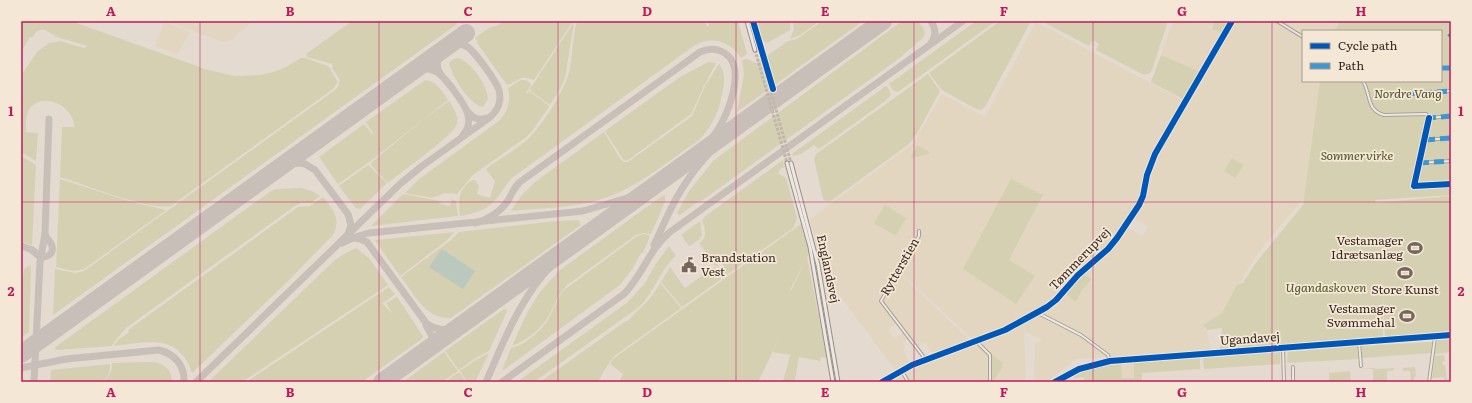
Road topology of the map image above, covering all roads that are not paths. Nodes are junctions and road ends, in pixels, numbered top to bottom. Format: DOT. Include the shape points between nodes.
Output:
graph roads {
  1 [pos="746,21"];
  2 [pos="752,21"];
  3 [pos="1232,21"];
  4 [pos="1278,21"];
  5 [pos="1302,36"];
  6 [pos="759,49"];
  7 [pos="755,50"];
  8 [pos="1363,82"];
  9 [pos="1451,91"];
  10 [pos="1408,94"];
  11 [pos="1451,116"];
  12 [pos="1429,118"];
  13 [pos="1451,138"];
  14 [pos="1425,140"];
  15 [pos="1451,161"];
  16 [pos="787,163"];
  17 [pos="791,163"];
  18 [pos="1420,163"];
  19 [pos="1451,184"];
  20 [pos="918,231"];
  21 [pos="1038,312"];
  22 [pos="1451,336"];
  23 [pos="1435,337"];
  24 [pos="976,341"];
  25 [pos="1360,342"];
  26 [pos="1283,348"];
  27 [pos="926,360"];
  28 [pos="1110,360"];
  29 [pos="1361,366"];
  30 [pos="1293,367"];
  31 [pos="901,370"];
  32 [pos="833,382"];
  33 [pos="838,382"];
  34 [pos="882,382"];
  35 [pos="908,382"];
  36 [pos="990,382"];
  37 [pos="1055,382"];
  38 [pos="1284,382"];
  39 [pos="1293,382"];
  40 [pos="1428,382"];
  1 -- 7 [label="street"];
  2 -- 6 [label="street"];
  3 -- 21 [label="street, Tømmerupvej" via="1154,154 1143,196 1117,238 1056,300"];
  4 -- 5 [label="street"];
  8 -- 12 [label="street" via="1372,106 1378,114 1426,114"];
  9 -- 10 [label="street"];
  11 -- 12 [label="street"];
  12 -- 14 [label="street"];
  13 -- 14 [label="street"];
  14 -- 18 [label="street"];
  15 -- 18 [label="street"];
  16 -- 32 [label="street, Englandsvej" via="810,247"];
  17 -- 33 [label="street, Englandsvej" via="818,265"];
  18 -- 19 [label="street" via="1414,186"];
  20 -- 27 [label="street, Rytterstien" via="919,236 881,301"];
  21 -- 24 [label="street, Tømmerupvej" via="1005,330"];
  21 -- 28 [label="street" via="1081,335 1108,355"];
  22 -- 23 [label="street, Ugandavej"];
  23 -- 25 [label="street, Ugandavej"];
  23 -- 40 [label="street"];
  24 -- 27 [label="street, Tømmerupvej"];
  24 -- 36 [label="street" via="990,355"];
  25 -- 26 [label="street, Ugandavej"];
  25 -- 29 [label="street"];
  26 -- 28 [label="street, Ugandavej"];
  26 -- 38 [label="street"];
  27 -- 31 [label="street, Tømmerupvej"];
  28 -- 37 [label="street, Ugandavej" via="1079,369"];
  30 -- 39 [label="street"];
  31 -- 34 [label="street, Tømmerupvej"];
  31 -- 35 [label="street"];
}
